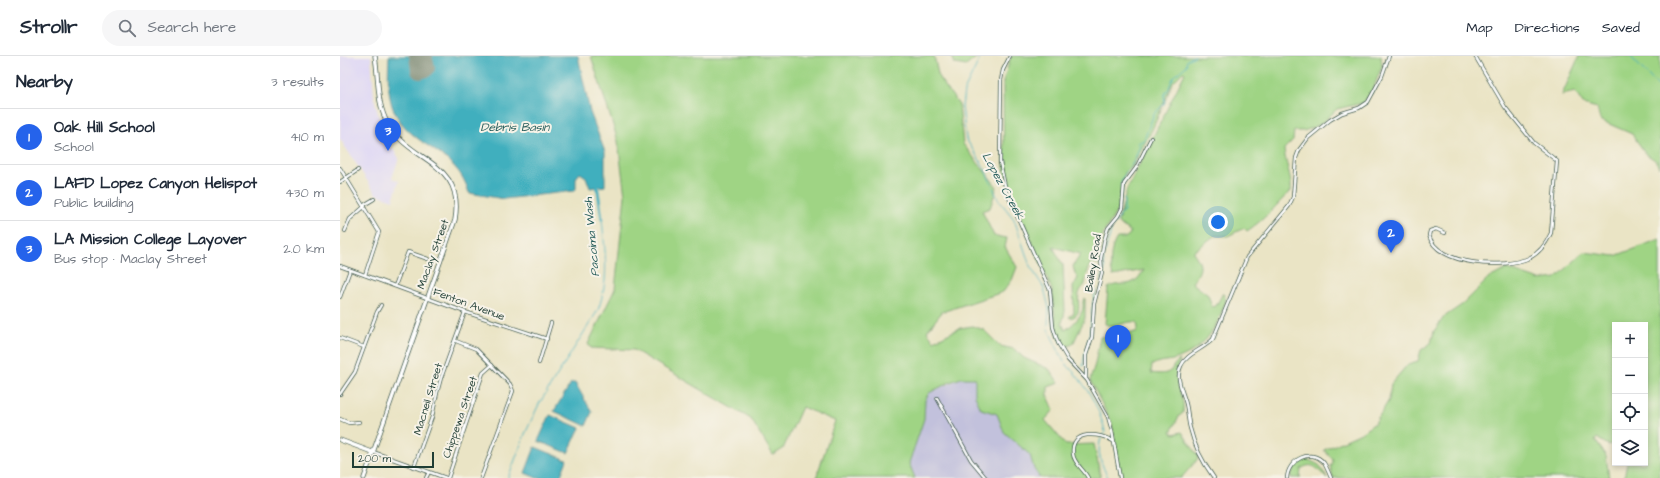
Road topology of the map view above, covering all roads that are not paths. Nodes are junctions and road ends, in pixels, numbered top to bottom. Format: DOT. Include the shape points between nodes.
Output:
graph roads {
  1 [pos="375,56"];
  2 [pos="1010,56"];
  3 [pos="1389,56"];
  4 [pos="1475,56"];
  5 [pos="1151,138"];
  6 [pos="340,168"];
  7 [pos="358,170"];
  8 [pos="346,178"];
  9 [pos="340,182"];
  10 [pos="374,199"];
  11 [pos="364,206"];
  12 [pos="345,231"];
  13 [pos="1445,233"];
  14 [pos="428,259"];
  15 [pos="340,266"];
  16 [pos="350,270"];
  17 [pos="365,275"];
  18 [pos="395,286"];
  19 [pos="340,297"];
  20 [pos="427,297"];
  21 [pos="381,305"];
  22 [pos="465,312"];
  23 [pos="551,323"];
  24 [pos="340,338"];
  25 [pos="547,339"];
  26 [pos="456,341"];
  27 [pos="364,347"];
  28 [pos="539,363"];
  29 [pos="492,365"];
  30 [pos="1086,378"];
  31 [pos="340,394"];
  32 [pos="937,398"];
  33 [pos="340,419"];
  34 [pos="359,422"];
  35 [pos="340,440"];
  36 [pos="1114,441"];
  37 [pos="372,452"];
  38 [pos="414,467"];
  39 [pos="429,472"];
  40 [pos="364,478"];
  41 [pos="426,478"];
  42 [pos="447,478"];
  43 [pos="481,478"];
  44 [pos="986,478"];
  45 [pos="1088,478"];
  46 [pos="1120,478"];
  47 [pos="1214,478"];
  48 [pos="1287,478"];
  49 [pos="1331,478"];
  1 -- 20 [label="street, Maclay Street" via="378,95 387,123 401,141 450,179 457,201 455,220"];
  2 -- 30 [label="street" via="1001,80 1000,162 1003,179 1008,196 1050,290 1055,335 1068,360"];
  3 -- 47 [label="street" via="1368,102 1330,120 1303,144 1296,158 1292,201 1247,257 1213,339 1186,358 1181,366 1179,381 1187,405 1190,429 1205,465"];
  4 -- 13 [label="street" via="1504,107 1534,143 1557,161 1551,233 1540,251 1530,258 1517,262 1486,264 1442,253 1429,235 1430,231 1436,229"];
  5 -- 30 [label="street, Bailey Road" via="1136,168 1124,184 1122,208 1108,228 1104,241 1102,273 1094,304 1092,336 1086,355"];
  6 -- 8 [label="street"];
  7 -- 8 [label="street"];
  8 -- 9 [label="street"];
  8 -- 11 [label="street"];
  10 -- 11 [label="street"];
  11 -- 12 [label="street" via="354,214"];
  11 -- 17 [label="street" via="380,232"];
  14 -- 18 [label="street" via="408,252"];
  15 -- 16 [label="street, Fenton Avenue"];
  16 -- 17 [label="street, Fenton Avenue"];
  16 -- 19 [label="street"];
  17 -- 18 [label="street, Fenton Avenue"];
  18 -- 20 [label="street, Fenton Avenue"];
  20 -- 22 [label="street, Fenton Avenue"];
  20 -- 37 [label="street, Maclay Street"];
  21 -- 27 [label="street"];
  22 -- 25 [label="street, Fenton Avenue"];
  22 -- 26 [label="street, Macneil Street"];
  23 -- 25 [label="street"];
  24 -- 27 [label="street"];
  25 -- 28 [label="street"];
  26 -- 29 [label="street" via="476,349"];
  26 -- 38 [label="street, Macneil Street"];
  27 -- 31 [label="street" via="355,372"];
  29 -- 42 [label="street, Chippewa Street" via="483,373"];
  29 -- 43 [label="street" via="510,384 512,391"];
  30 -- 36 [label="street" via="1108,417"];
  32 -- 44 [label="street" via="971,460"];
  33 -- 34 [label="street" via="349,423"];
  35 -- 37 [label="street"];
  36 -- 45 [label="street" via="1090,434 1076,441 1072,454"];
  36 -- 46 [label="street"];
  37 -- 38 [label="street"];
  37 -- 40 [label="street, Maclay Street"];
  38 -- 39 [label="street"];
  39 -- 41 [label="street"];
  39 -- 42 [label="street"];
  48 -- 49 [label="street" via="1292,463 1307,456 1320,460"];
}
